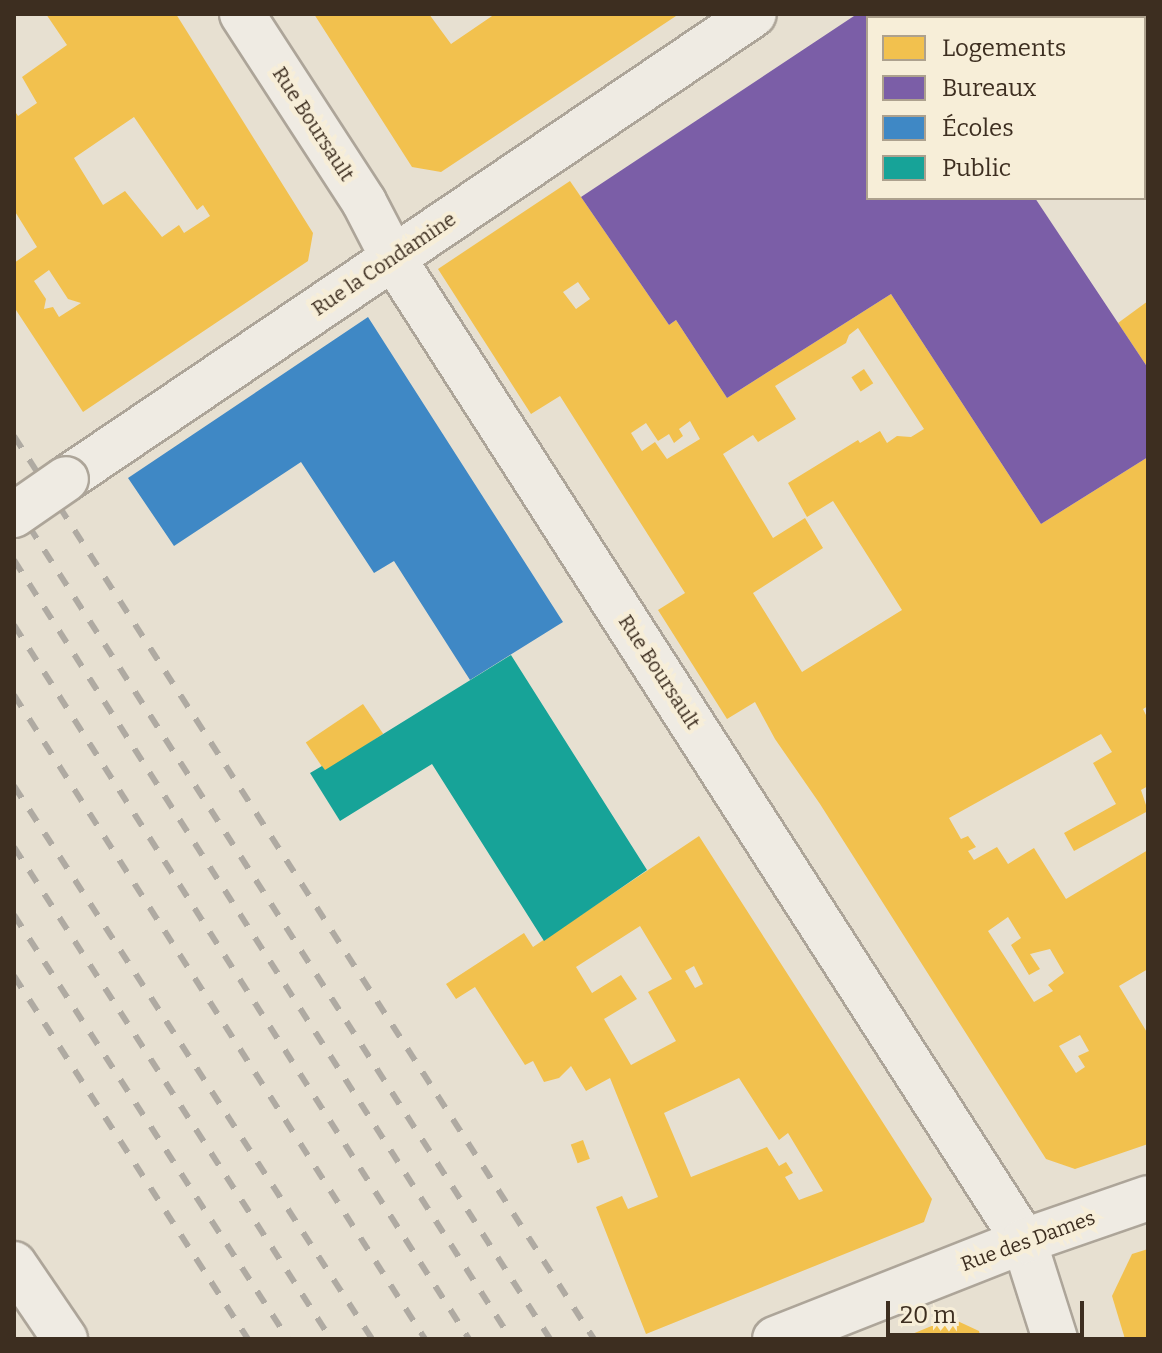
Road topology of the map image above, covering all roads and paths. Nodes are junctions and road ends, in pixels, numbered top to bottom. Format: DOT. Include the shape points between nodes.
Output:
graph roads {
  1 [pos="242,14"];
  2 [pos="754,14"];
  3 [pos="393,258"];
  4 [pos="14,515"];
  5 [pos="1148,1198"];
  6 [pos="1024,1241"];
  7 [pos="14,1264"];
  8 [pos="65,1339"];
  9 [pos="775,1339"];
  10 [pos="1055,1339"];
  1 -- 3 [label="street, Rue Boursault" via="364,202"];
  2 -- 3 [label="street, Rue la Condamine"];
  3 -- 4 [label="street, Rue la Condamine, bridge"];
  3 -- 6 [label="street, Rue Boursault"];
  5 -- 6 [label="street, Rue des Dames"];
  6 -- 9 [label="street, Rue des Dames"];
  6 -- 10 [label="street, Rue Boursault"];
  7 -- 8 [label="street"];
}
